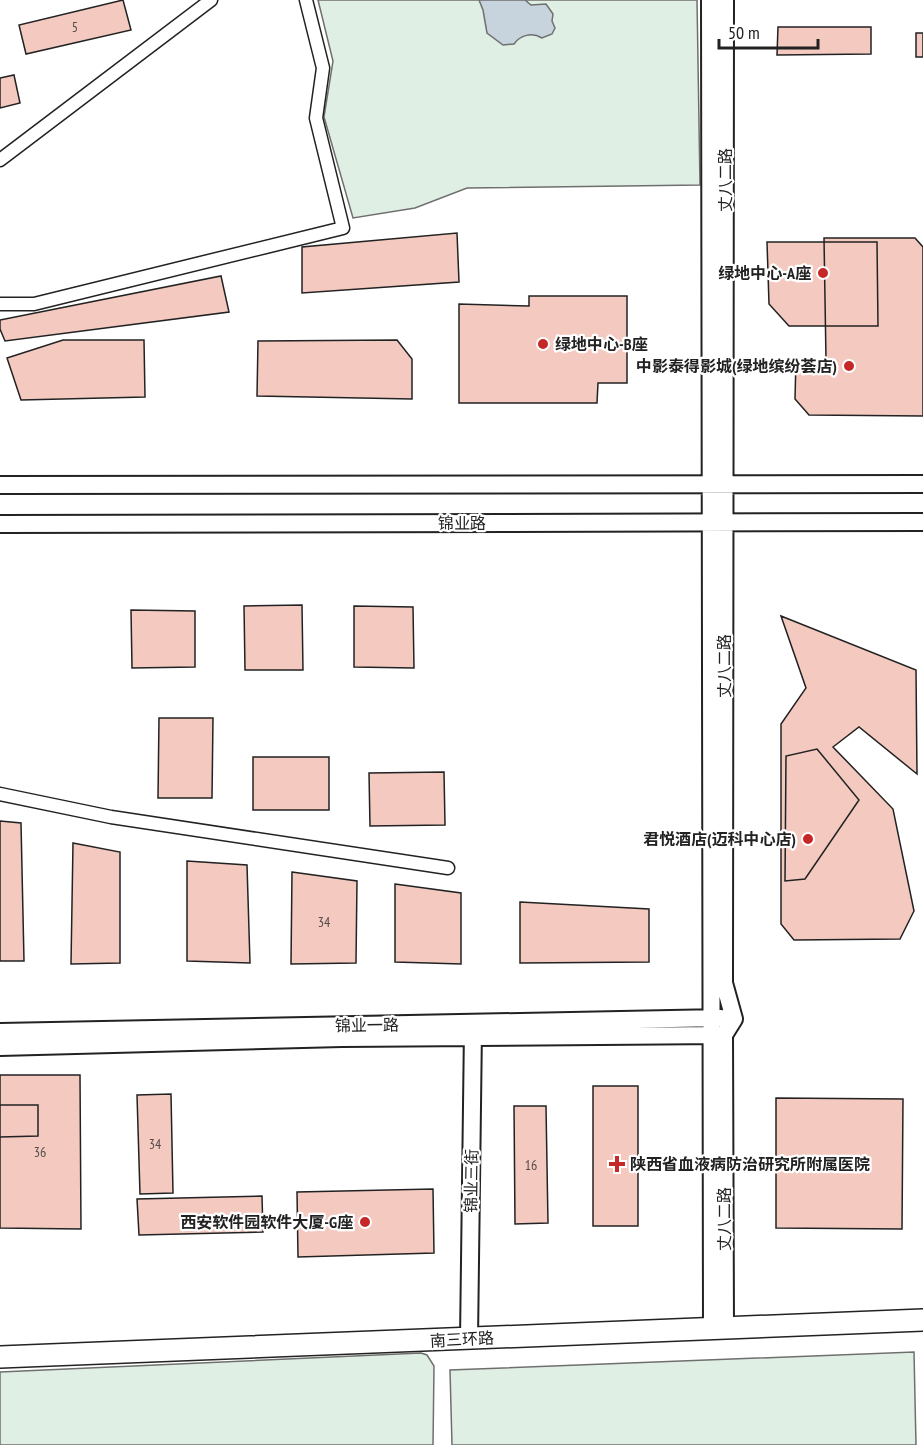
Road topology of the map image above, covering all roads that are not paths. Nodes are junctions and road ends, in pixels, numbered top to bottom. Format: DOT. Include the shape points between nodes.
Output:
graph roads {
  1 [pos="211,0"];
  2 [pos="306,0"];
  3 [pos="710,0"];
  4 [pos="725,0"];
  5 [pos="0,160"];
  6 [pos="0,304"];
  7 [pos="718,483"];
  8 [pos="923,484"];
  9 [pos="0,485"];
  10 [pos="717,522"];
  11 [pos="923,522"];
  12 [pos="0,524"];
  13 [pos="0,794"];
  14 [pos="448,868"];
  15 [pos="715,1029"];
  16 [pos="473,1030"];
  17 [pos="0,1032"];
  18 [pos="0,1047"];
  19 [pos="923,1320"];
  20 [pos="718,1327"];
  21 [pos="469,1339"];
  22 [pos="0,1358"];
  1 -- 5 [label="street"];
  2 -- 6 [label="street" via="323,68 316,118 343,228 34,304"];
  3 -- 7 [label="street, 丈八二路"];
  4 -- 7 [label="street, 丈八二路"];
  7 -- 8 [label="street"];
  7 -- 9 [label="street"];
  7 -- 10 [label="street, 丈八二路"];
  10 -- 11 [label="street, 锦业路"];
  10 -- 12 [label="street, 锦业路"];
  10 -- 15 [label="street, 丈八二路"];
  10 -- 15 [label="street, 丈八二路" via="724,983 734,1019"];
  13 -- 14 [label="street" via="111,817"];
  15 -- 16 [label="street, 锦业一路"];
  15 -- 20 [label="street, 丈八二路"];
  16 -- 17 [label="street, 锦业一路"];
  16 -- 18 [label="street, 锦业一路" via="342,1038"];
  16 -- 21 [label="street, 锦业三街"];
  19 -- 20 [label="highway, 南三环路"];
  20 -- 21 [label="highway, 南三环路"];
  21 -- 22 [label="highway, 南三环路"];
}
